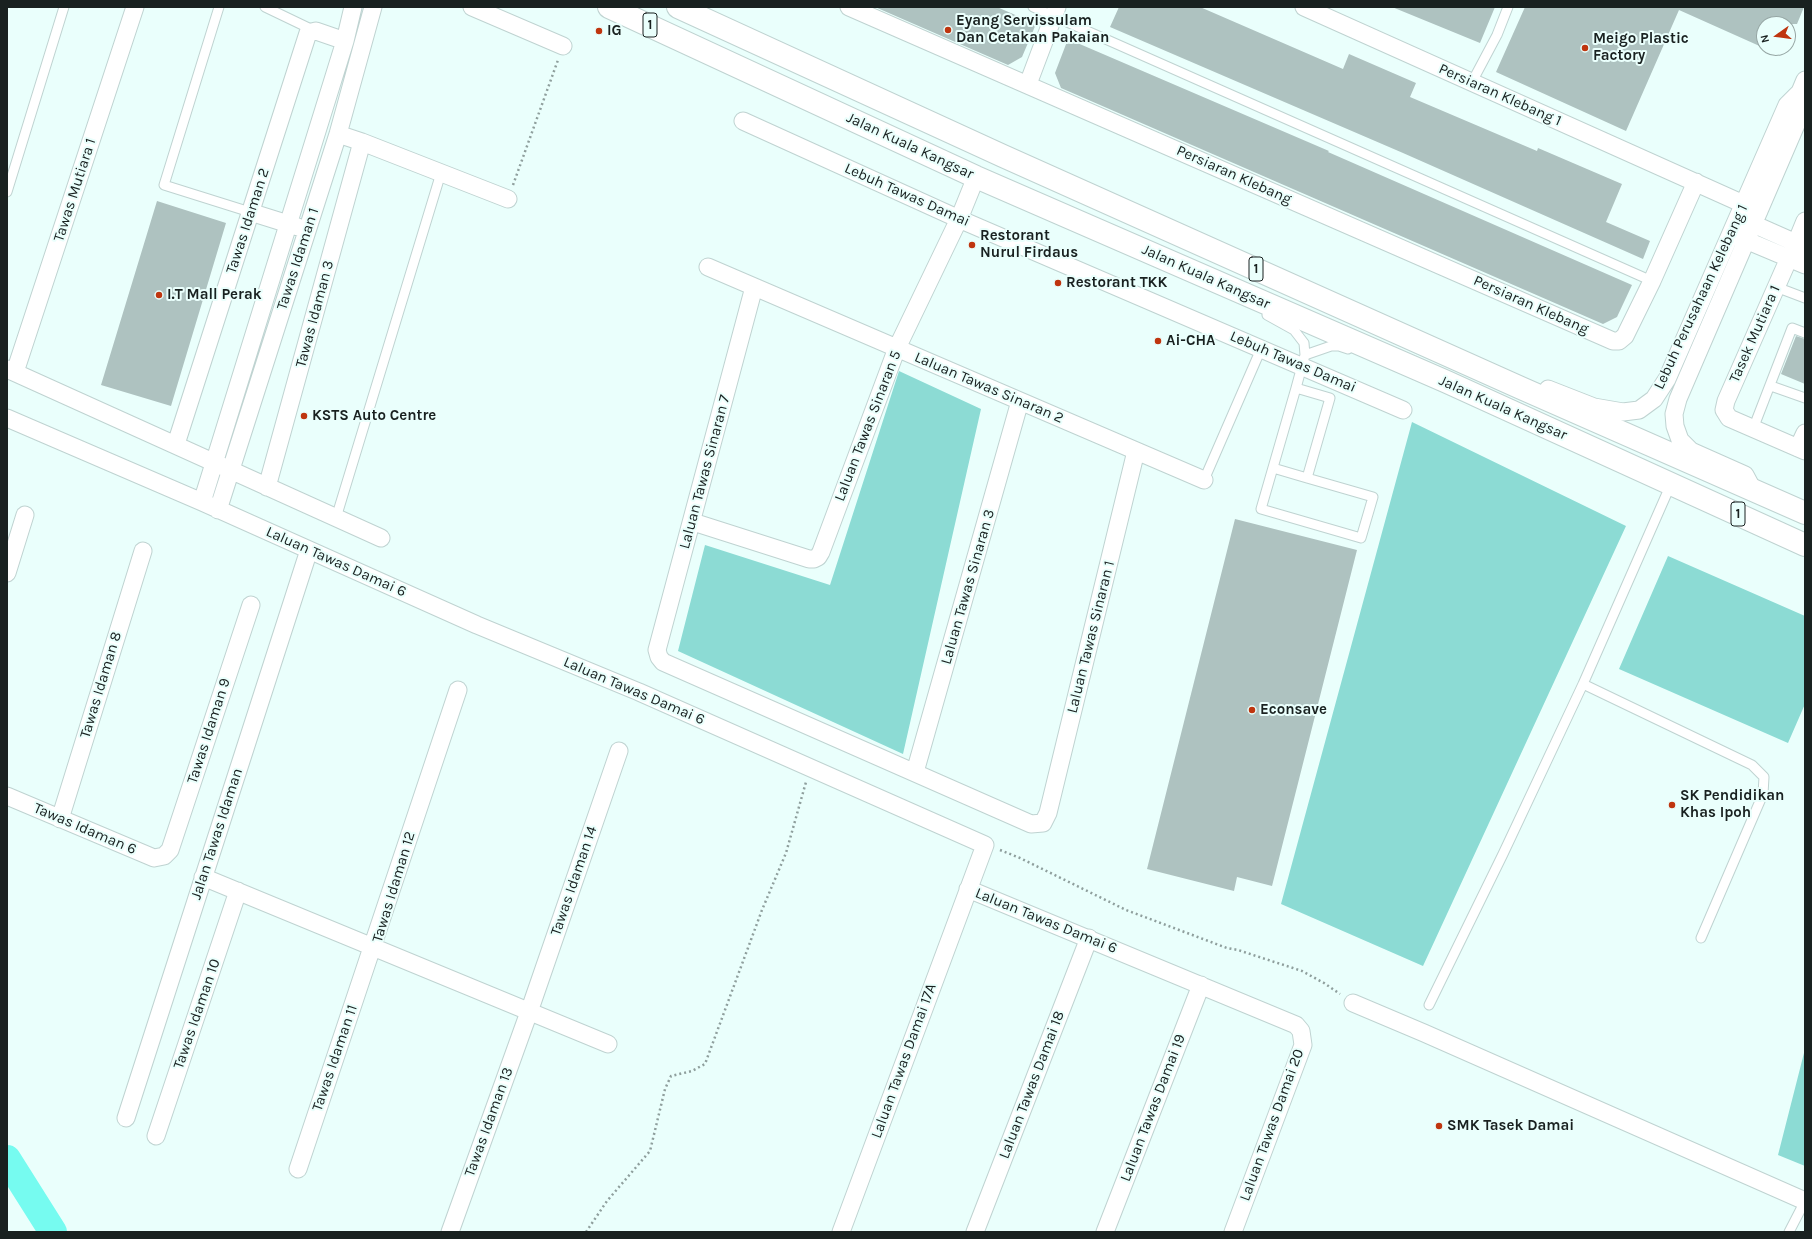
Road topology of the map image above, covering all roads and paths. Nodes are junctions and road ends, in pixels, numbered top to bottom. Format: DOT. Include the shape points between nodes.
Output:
graph roads {
  1 [pos="64,7"];
  2 [pos="135,7"];
  3 [pos="219,7"];
  4 [pos="265,7"];
  5 [pos="354,7"];
  6 [pos="373,7"];
  7 [pos="472,7"];
  8 [pos="609,7"];
  9 [pos="678,7"];
  10 [pos="849,7"];
  11 [pos="1033,7"];
  12 [pos="1304,7"];
  13 [pos="1508,7"];
  14 [pos="1056,12"];
  15 [pos="316,32"];
  16 [pos="345,40"];
  17 [pos="563,46"];
  18 [pos="1472,82"];
  19 [pos="1028,84"];
  20 [pos="1802,86"];
  21 [pos="743,121"];
  22 [pos="338,134"];
  23 [pos="362,142"];
  24 [pos="441,172"];
  25 [pos="976,177"];
  26 [pos="1696,182"];
  27 [pos="7,192"];
  28 [pos="508,198"];
  29 [pos="250,212"];
  30 [pos="1748,214"];
  31 [pos="959,219"];
  32 [pos="1805,221"];
  33 [pos="288,224"];
  34 [pos="307,230"];
  35 [pos="1738,237"];
  36 [pos="1797,249"];
  37 [pos="1805,265"];
  38 [pos="708,268"];
  39 [pos="1652,281"];
  40 [pos="754,287"];
  41 [pos="1776,287"];
  42 [pos="1805,298"];
  43 [pos="1249,303"];
  44 [pos="1805,333"];
  45 [pos="897,348"];
  46 [pos="1261,349"];
  47 [pos="1304,360"];
  48 [pos="1415,368"];
  49 [pos="11,371"];
  50 [pos="1771,386"];
  51 [pos="1296,388"];
  52 [pos="1521,388"];
  53 [pos="1805,398"];
  54 [pos="1020,401"];
  55 [pos="1403,410"];
  56 [pos="7,418"];
  57 [pos="1753,429"];
  58 [pos="1805,433"];
  59 [pos="176,444"];
  60 [pos="1802,450"];
  61 [pos="1136,451"];
  62 [pos="215,462"];
  63 [pos="1273,468"];
  64 [pos="232,469"];
  65 [pos="1307,478"];
  66 [pos="1204,480"];
  67 [pos="1671,483"];
  68 [pos="267,487"];
  69 [pos="1753,490"];
  70 [pos="202,502"];
  71 [pos="218,510"];
  72 [pos="1805,513"];
  73 [pos="25,515"];
  74 [pos="336,518"];
  75 [pos="693,522"];
  76 [pos="380,538"];
  77 [pos="1805,545"];
  78 [pos="309,550"];
  79 [pos="143,551"];
  80 [pos="7,573"];
  81 [pos="251,604"];
  82 [pos="1583,684"];
  83 [pos="458,690"];
  84 [pos="618,751"];
  85 [pos="809,768"];
  86 [pos="915,772"];
  87 [pos="7,796"];
  88 [pos="60,819"];
  89 [pos="983,843"];
  90 [pos="164,856"];
  91 [pos="203,877"];
  92 [pos="968,889"];
  93 [pos="238,891"];
  94 [pos="1089,938"];
  95 [pos="1701,938"];
  96 [pos="372,947"];
  97 [pos="1201,985"];
  98 [pos="1353,1004"];
  99 [pos="1429,1005"];
  100 [pos="529,1012"];
  101 [pos="608,1044"];
  102 [pos="126,1118"];
  103 [pos="156,1136"];
  104 [pos="298,1169"];
  105 [pos="1805,1201"];
  106 [pos="450,1232"];
  107 [pos="586,1232"];
  108 [pos="841,1232"];
  109 [pos="975,1232"];
  110 [pos="1104,1232"];
  111 [pos="1233,1232"];
  112 [pos="1789,1232"];
  1 -- 27 [label="lane"];
  2 -- 49 [label="street, Tawas Mutiara 1"];
  3 -- 29 [label="lane" via="164,185"];
  4 -- 15 [label="lane"];
  5 -- 16 [label="street, Tawas Idaman 1"];
  6 -- 22 [label="street, Tawas Idaman 1"];
  7 -- 17 [label="street"];
  8 -- 25 [label="highway, Jalan Kuala Kangsar / 1"];
  9 -- 52 [label="highway, Jalan Kuala Kangsar / 1"];
  10 -- 19 [label="street, Persiaran Klebang"];
  11 -- 14 [label="lane"];
  12 -- 18 [label="street, Persiaran Klebang 1"];
  13 -- 18 [label="lane" via="1497,35"];
  14 -- 19 [label="street"];
  14 -- 39 [label="lane"];
  15 -- 16 [label="street"];
  15 -- 29 [label="street, Tawas Idaman 2" via="308,33"];
  16 -- 33 [label="street, Tawas Idaman 1"];
  17 -- 28 [label="path"];
  18 -- 26 [label="street, Persiaran Klebang 1"];
  19 -- 39 [label="street, Persiaran Klebang" via="1613,341 1619,341 1625,336"];
  20 -- 30 [label="street, Lebuh Perusahaan Kelebang 1" via="1802,111"];
  21 -- 31 [label="street, Lebuh Tawas Damai"];
  22 -- 23 [label="street"];
  22 -- 34 [label="street, Tawas Idaman 1"];
  23 -- 24 [label="street"];
  23 -- 68 [label="street, Tawas Idaman 3"];
  24 -- 28 [label="street"];
  24 -- 74 [label="lane"];
  25 -- 31 [label="street, Laluan Tawas Sinaran 5"];
  25 -- 43 [label="highway, Jalan Kuala Kangsar / 1"];
  26 -- 30 [label="street, Persiaran Klebang 1"];
  26 -- 39 [label="street"];
  29 -- 33 [label="street"];
  29 -- 59 [label="street, Tawas Idaman 2"];
  30 -- 35 [label="street, Lebuh Perusahaan Kelebang 1"];
  30 -- 36 [label="street, Persiaran Klebang 1"];
  31 -- 45 [label="street, Laluan Tawas Sinaran 5"];
  31 -- 46 [label="street, Lebuh Tawas Damai"];
  32 -- 36 [label="street, Tasek Mutiara 1"];
  33 -- 34 [label="street"];
  33 -- 62 [label="street, Tawas Idaman 1"];
  34 -- 64 [label="street, Tawas Idaman 1"];
  35 -- 36 [label="street"];
  35 -- 52 [label="street, Lebuh Perusahaan Kelebang 1" via="1667,379 1654,399 1639,410 1623,412 1594,407 1546,388"];
  35 -- 69 [label="street, Lebuh Perusahaan Kelebang 1" via="1674,414 1680,440 1691,451 1745,474"];
  36 -- 37 [label="street"];
  36 -- 41 [label="street, Tasek Mutiara 1"];
  38 -- 40 [label="street, Laluan Tawas Sinaran 2"];
  40 -- 45 [label="street, Laluan Tawas Sinaran 2"];
  40 -- 75 [label="street, Laluan Tawas Sinaran 7"];
  41 -- 42 [label="lane"];
  41 -- 57 [label="street, Tasek Mutiara 1" via="1724,410 1729,418"];
  43 -- 47 [label="lane" via="1294,330 1304,343"];
  43 -- 48 [label="highway, Jalan Kuala Kangsar / 1"];
  44 -- 50 [label="lane" via="1792,328"];
  45 -- 54 [label="street, Laluan Tawas Sinaran 2"];
  45 -- 75 [label="street, Laluan Tawas Sinaran 5" via="818,556 809,559"];
  46 -- 47 [label="street, Lebuh Tawas Damai"];
  46 -- 66 [label="lane"];
  47 -- 48 [label="lane" via="1331,346 1339,346 1401,371 1406,372"];
  47 -- 51 [label="lane"];
  47 -- 55 [label="street, Lebuh Tawas Damai"];
  48 -- 67 [label="highway, Jalan Kuala Kangsar / 1"];
  49 -- 59 [label="street"];
  50 -- 53 [label="lane"];
  50 -- 57 [label="lane"];
  51 -- 63 [label="lane"];
  51 -- 65 [label="lane" via="1330,398"];
  52 -- 69 [label="highway, Jalan Kuala Kangsar / 1"];
  54 -- 61 [label="street, Laluan Tawas Sinaran 2"];
  54 -- 86 [label="street, Laluan Tawas Sinaran 3"];
  56 -- 70 [label="street, Laluan Tawas Damai 6"];
  57 -- 60 [label="street"];
  58 -- 60 [label="street"];
  59 -- 62 [label="street"];
  61 -- 66 [label="street, Laluan Tawas Sinaran 2"];
  61 -- 86 [label="street, Laluan Tawas Sinaran 1" via="1048,813 1043,823 1031,824"];
  62 -- 64 [label="street"];
  62 -- 70 [label="street, Tawas Idaman 1"];
  63 -- 65 [label="lane"];
  63 -- 65 [label="lane" via="1261,509 1361,538 1373,497"];
  64 -- 68 [label="street"];
  64 -- 71 [label="street, Tawas Idaman 1"];
  67 -- 77 [label="highway, Jalan Kuala Kangsar / 1"];
  67 -- 82 [label="lane"];
  68 -- 74 [label="street"];
  69 -- 72 [label="highway, Jalan Kuala Kangsar / 1"];
  70 -- 71 [label="street, Laluan Tawas Damai 6"];
  71 -- 78 [label="street, Laluan Tawas Damai 6"];
  73 -- 80 [label="street"];
  74 -- 76 [label="street"];
  75 -- 86 [label="street, Laluan Tawas Sinaran 7" via="657,650 662,662"];
  78 -- 85 [label="street, Laluan Tawas Damai 6"];
  78 -- 91 [label="street, Jalan Tawas Idaman"];
  79 -- 88 [label="street, Tawas Idaman 8"];
  81 -- 90 [label="street, Tawas Idaman 9" via="170,850"];
  82 -- 95 [label="lane" via="1752,765 1764,777 1763,794"];
  82 -- 99 [label="lane"];
  83 -- 96 [label="street, Tawas Idaman 12"];
  84 -- 100 [label="street, Tawas Idaman 14"];
  85 -- 89 [label="street, Laluan Tawas Damai 6"];
  85 -- 107 [label="path" via="786,853 705,1064 692,1071 671,1076 665,1089 650,1151 607,1201"];
  87 -- 88 [label="street, Tawas Idaman 6"];
  88 -- 90 [label="street, Tawas Idaman 6" via="154,858"];
  89 -- 92 [label="street, Laluan Tawas Damai 6" via="985,849"];
  89 -- 98 [label="path" via="1020,858 1126,910 1227,948 1302,971"];
  91 -- 93 [label="street"];
  91 -- 102 [label="street, Jalan Tawas Idaman"];
  92 -- 94 [label="street, Laluan Tawas Damai 6"];
  92 -- 108 [label="street, Laluan Tawas Damai 17A"];
  93 -- 96 [label="street"];
  93 -- 103 [label="street, Tawas Idaman 10"];
  94 -- 97 [label="street, Laluan Tawas Damai 6"];
  94 -- 109 [label="street, Laluan Tawas Damai 18"];
  96 -- 100 [label="street, Tawas Idaman 12"];
  96 -- 104 [label="street, Tawas Idaman 11"];
  97 -- 110 [label="street, Laluan Tawas Damai 19"];
  97 -- 111 [label="street, Laluan Tawas Damai 20" via="1296,1025 1303,1035 1303,1045"];
  98 -- 105 [label="street"];
  100 -- 101 [label="street, Tawas Idaman 12"];
  100 -- 106 [label="street, Tawas Idaman 13"];
  105 -- 112 [label="lane"];
}
